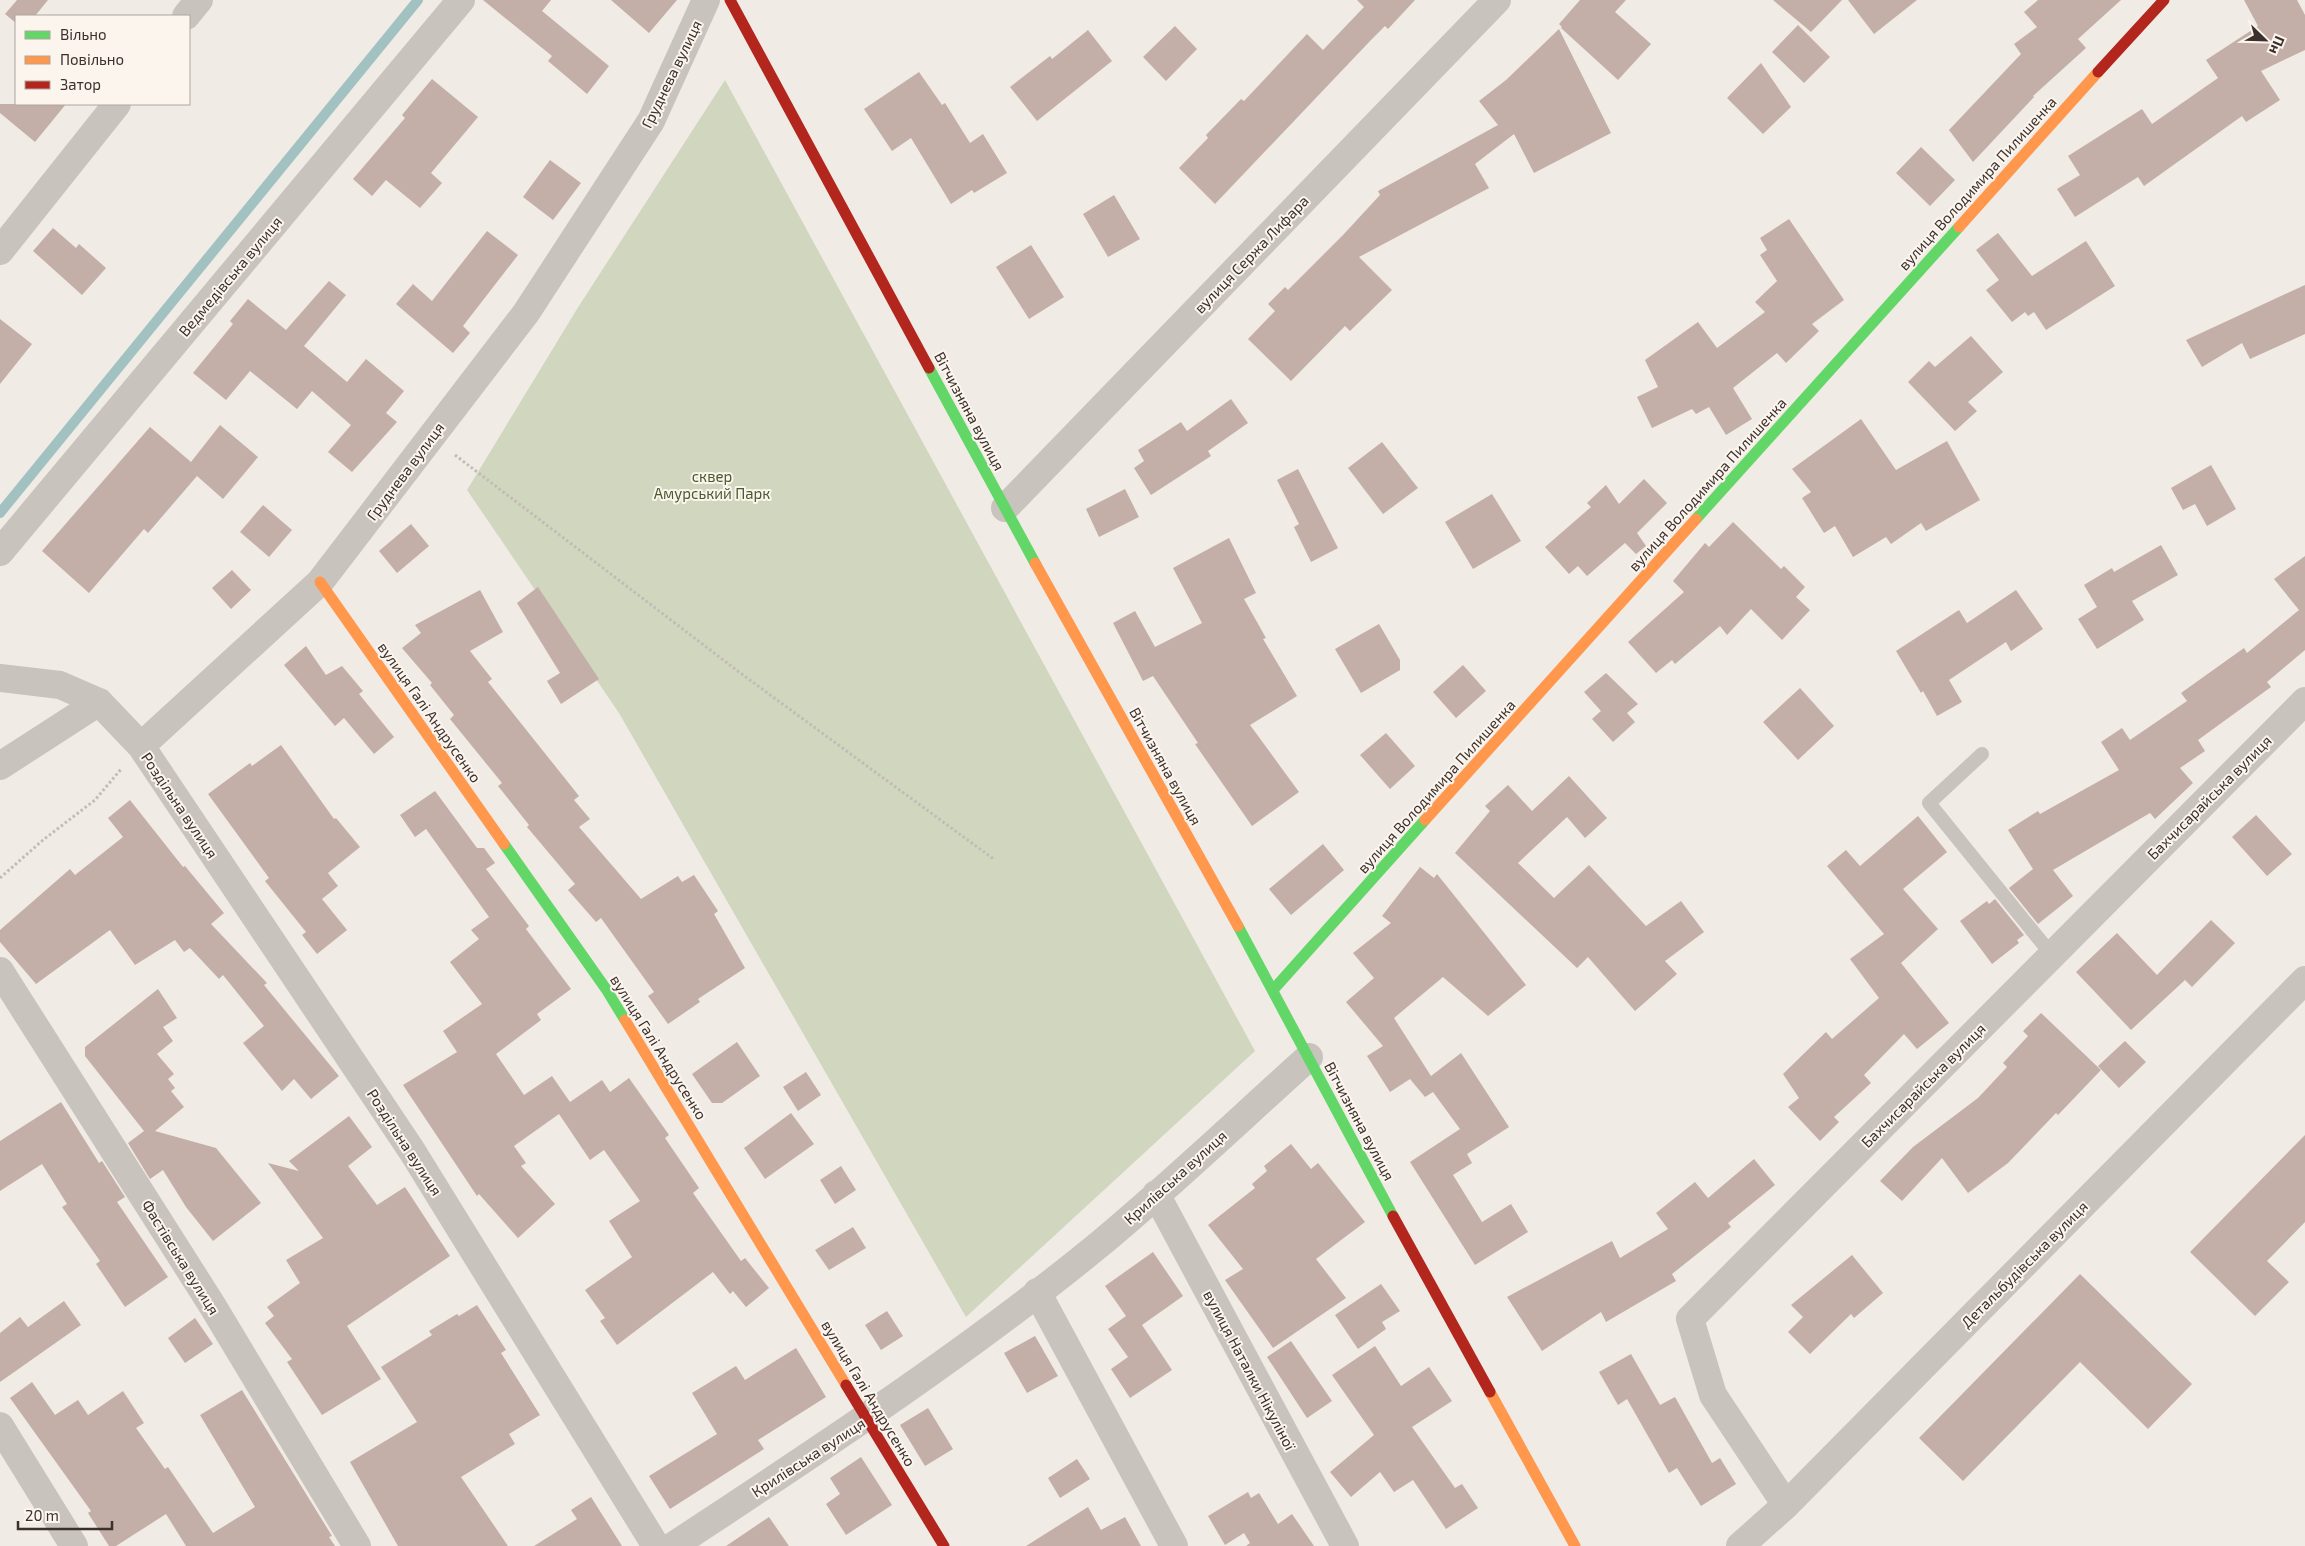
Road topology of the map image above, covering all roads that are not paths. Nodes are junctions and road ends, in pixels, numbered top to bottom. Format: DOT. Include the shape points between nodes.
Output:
graph roads {
  1 [pos="199,0"];
  2 [pos="461,0"];
  3 [pos="706,0"];
  4 [pos="730,0"];
  5 [pos="1497,0"];
  6 [pos="2164,0"];
  7 [pos="187,15"];
  8 [pos="116,105"];
  9 [pos="0,251"];
  10 [pos="1005,508"];
  11 [pos="0,552"];
  12 [pos="320,582"];
  13 [pos="0,678"];
  14 [pos="2305,701"];
  15 [pos="99,702"];
  16 [pos="141,746"];
  17 [pos="1982,754"];
  18 [pos="0,766"];
  19 [pos="2052,955"];
  20 [pos="0,972"];
  21 [pos="2305,980"];
  22 [pos="1273,990"];
  23 [pos="1309,1058"];
  24 [pos="1156,1194"];
  25 [pos="1037,1292"];
  26 [pos="867,1418"];
  27 [pos="0,1426"];
  28 [pos="1786,1504"];
  29 [pos="1752,1542"];
  30 [pos="74,1546"];
  31 [pos="357,1546"];
  32 [pos="656,1546"];
  33 [pos="673,1546"];
  34 [pos="944,1546"];
  35 [pos="1174,1546"];
  36 [pos="1345,1546"];
  37 [pos="1575,1546"];
  1 -- 7 [label="street"];
  2 -- 11 [label="street, Ведмедівська вулиця"];
  3 -- 12 [label="street, Груднева вулиця" via="651,121 526,313"];
  4 -- 10 [label="street, Вітчизняна вулиця"];
  5 -- 10 [label="street, вулиця Сержа Лифара"];
  6 -- 22 [label="street, вулиця Володимира Пилишенка"];
  8 -- 9 [label="street"];
  10 -- 22 [label="street, Вітчизняна вулиця"];
  12 -- 16 [label="street, Груднева вулиця"];
  12 -- 26 [label="street, вулиця Галі Андрусенко" via="606,988"];
  13 -- 15 [label="street" via="60,685"];
  14 -- 19 [label="street, Бахчисарайська вулиця"];
  15 -- 16 [label="street"];
  15 -- 18 [label="street"];
  16 -- 32 [label="street, Роздільна вулиця" via="412,1151"];
  17 -- 19 [label="lane" via="1928,803"];
  19 -- 28 [label="street, Бахчисарайська вулиця" via="1690,1319 1713,1395"];
  20 -- 31 [label="street, Фастівська вулиця" via="212,1305"];
  21 -- 28 [label="street, Детальбудівська вулиця"];
  22 -- 23 [label="street, Вітчизняна вулиця"];
  23 -- 24 [label="street, Крилівська вулиця"];
  23 -- 37 [label="street, Вітчизняна вулиця"];
  24 -- 25 [label="street, Крилівська вулиця"];
  24 -- 36 [label="street, вулиця Наталки Нікуліної"];
  25 -- 26 [label="street, Крилівська вулиця"];
  25 -- 35 [label="street"];
  26 -- 33 [label="street, Крилівська вулиця"];
  26 -- 34 [label="street, вулиця Галі Андрусенко"];
  27 -- 30 [label="street"];
  28 -- 29 [label="street, Детальбудівська вулиця"];
}
